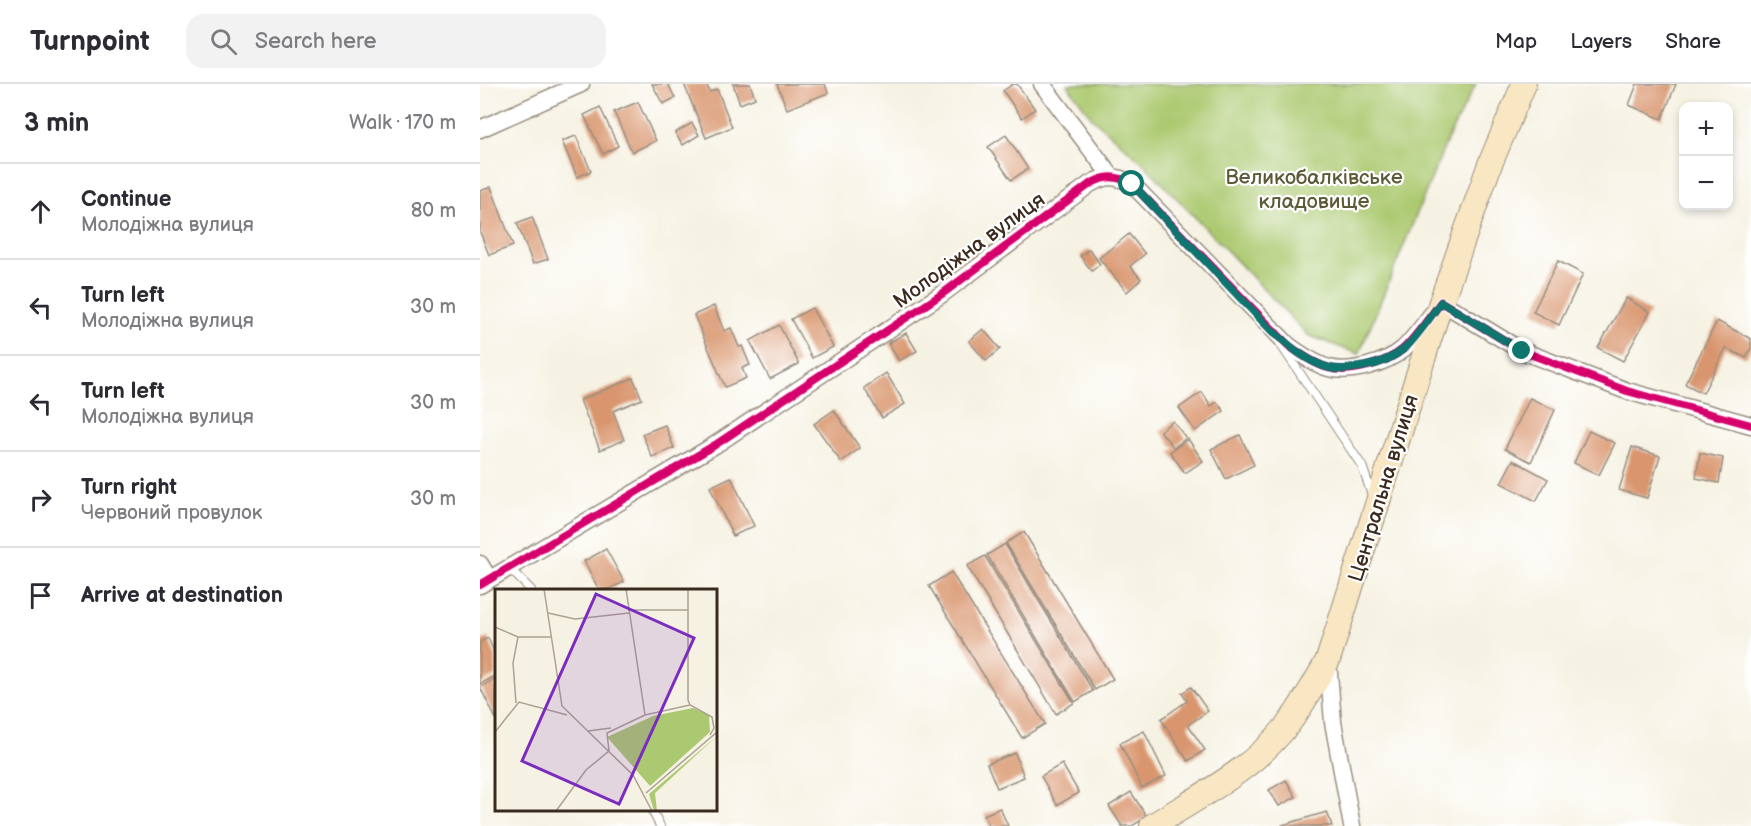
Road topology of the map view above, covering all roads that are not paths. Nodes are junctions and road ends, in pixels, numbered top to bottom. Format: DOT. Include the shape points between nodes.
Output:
graph roads {
  1 [pos="581,84"];
  2 [pos="1042,84"];
  3 [pos="1524,84"];
  4 [pos="480,129"];
  5 [pos="1111,176"];
  6 [pos="1441,302"];
  7 [pos="1269,328"];
  8 [pos="1751,425"];
  9 [pos="1377,509"];
  10 [pos="480,564"];
  11 [pos="508,567"];
  12 [pos="484,582"];
  13 [pos="529,589"];
  14 [pos="1328,660"];
  15 [pos="652,811"];
  16 [pos="660,826"];
  17 [pos="1152,826"];
  18 [pos="1352,826"];
  1 -- 4 [label="street"];
  2 -- 5 [label="street"];
  3 -- 6 [label="street, Центральна вулиця" via="1490,164"];
  5 -- 7 [label="street" via="1132,184"];
  5 -- 11 [label="street, Молодіжна вулиця" via="1090,184 942,294 716,446"];
  6 -- 7 [label="street" via="1403,349 1387,359 1350,369 1331,369 1309,360"];
  6 -- 8 [label="street" via="1522,351 1627,391"];
  6 -- 9 [label="street, Центральна вулиця"];
  7 -- 9 [label="lane" via="1362,466"];
  9 -- 14 [label="street, Центральна вулиця"];
  10 -- 12 [label="street"];
  11 -- 12 [label="street, Молодіжна вулиця"];
  11 -- 13 [label="lane"];
  14 -- 17 [label="street, Центральна вулиця" via="1288,725 1247,766"];
  14 -- 18 [label="street" via="1333,722"];
  15 -- 16 [label="lane"];
}
